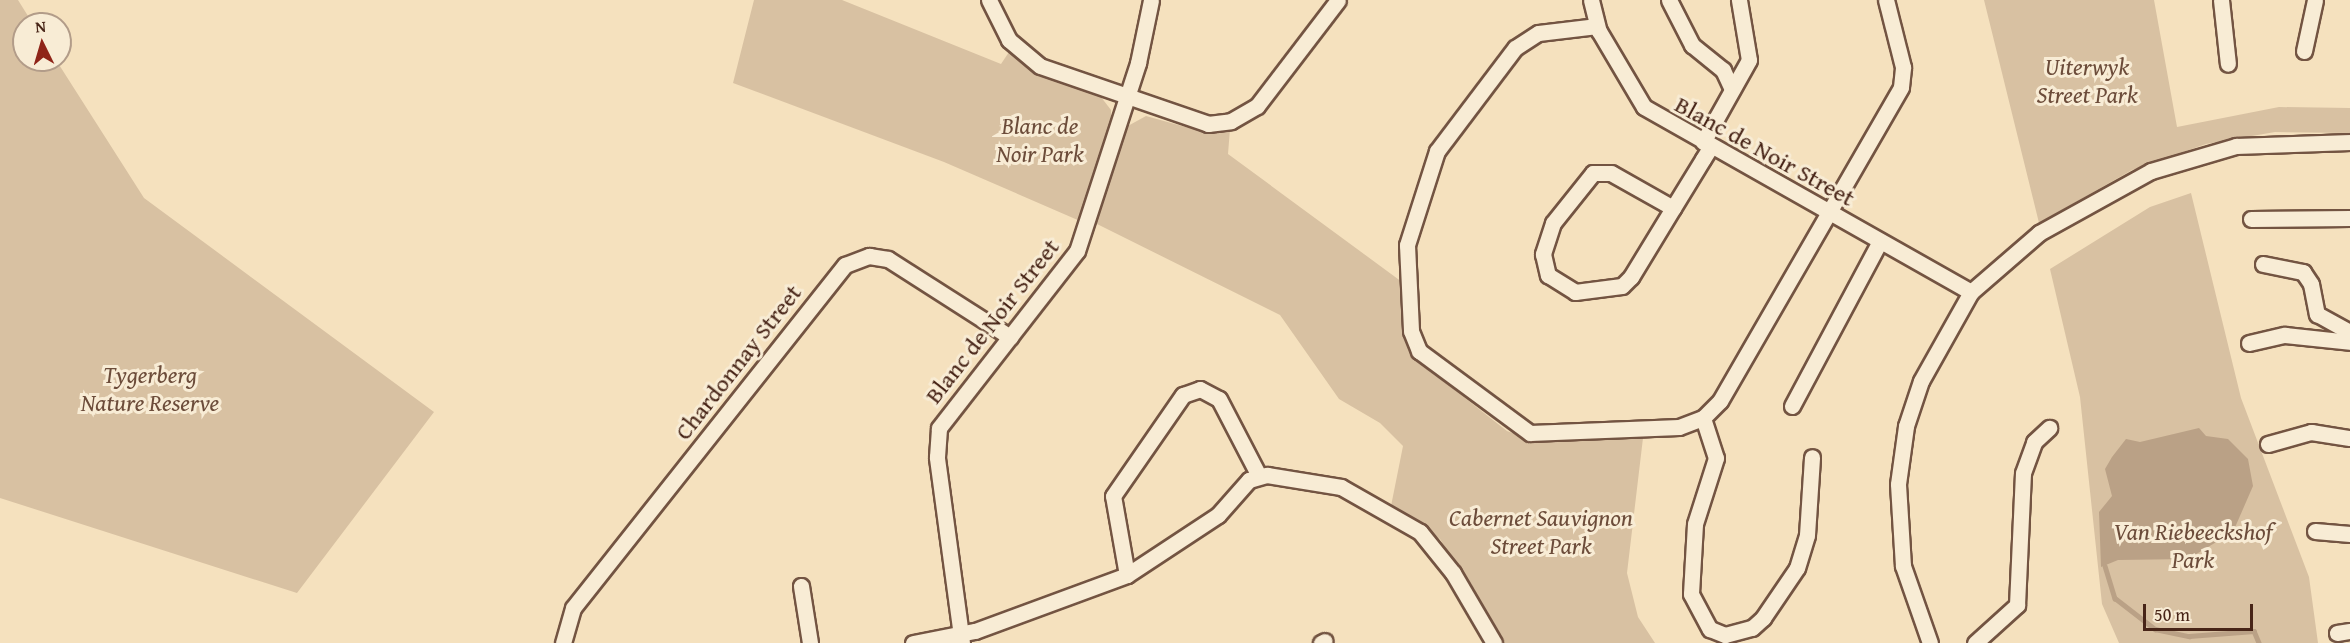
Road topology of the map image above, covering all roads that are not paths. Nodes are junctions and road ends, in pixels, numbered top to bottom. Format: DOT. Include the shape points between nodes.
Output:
graph roads {
  1 [pos="988,0"];
  2 [pos="1151,0"];
  3 [pos="1338,0"];
  4 [pos="1591,0"];
  5 [pos="1669,0"];
  6 [pos="1739,0"];
  7 [pos="1886,0"];
  8 [pos="2221,0"];
  9 [pos="2315,0"];
  10 [pos="1596,26"];
  11 [pos="2304,51"];
  12 [pos="2228,64"];
  13 [pos="1732,89"];
  14 [pos="1127,100"];
  15 [pos="2350,142"];
  16 [pos="1707,144"];
  17 [pos="1673,208"];
  18 [pos="1829,213"];
  19 [pos="2350,218"];
  20 [pos="2251,219"];
  21 [pos="1880,241"];
  22 [pos="2263,264"];
  23 [pos="1971,292"];
  24 [pos="2350,332"];
  25 [pos="1010,337"];
  26 [pos="2350,342"];
  27 [pos="2249,343"];
  28 [pos="1792,406"];
  29 [pos="1703,418"];
  30 [pos="2049,428"];
  31 [pos="2350,438"];
  32 [pos="2268,444"];
  33 [pos="1812,457"];
  34 [pos="1259,476"];
  35 [pos="2315,531"];
  36 [pos="2350,534"];
  37 [pos="1127,575"];
  38 [pos="801,586"];
  39 [pos="961,638"];
  40 [pos="563,643"];
  41 [pos="810,643"];
  42 [pos="913,643"];
  43 [pos="1494,643"];
  44 [pos="1930,643"];
  45 [pos="1975,643"];
  1 -- 14 [label="street" via="1001,30 1028,59"];
  2 -- 14 [label="street, Blanc de Noir Street"];
  3 -- 14 [label="street" via="1264,99 1241,117 1197,122"];
  4 -- 10 [label="street, Blanc de Noir Street"];
  5 -- 13 [label="street" via="1692,45 1723,70"];
  6 -- 13 [label="street" via="1751,52"];
  7 -- 18 [label="street" via="1903,81"];
  8 -- 12 [label="street"];
  9 -- 11 [label="street"];
  10 -- 16 [label="street, Blanc de Noir Street" via="1635,99"];
  10 -- 29 [label="street" via="1525,39 1437,151 1407,245 1411,331 1426,360 1523,431 1668,429"];
  13 -- 16 [label="street"];
  14 -- 25 [label="street, Blanc de Noir Street" via="1077,251"];
  15 -- 23 [label="street" via="2236,146 2151,171 2039,233"];
  16 -- 17 [label="street"];
  16 -- 18 [label="street, Blanc de Noir Street"];
  17 -- 17 [label="street" via="1622,286 1575,292 1548,275 1543,254 1552,223 1593,173 1611,173"];
  18 -- 21 [label="street, Blanc de Noir Street"];
  18 -- 29 [label="street" via="1725,394"];
  19 -- 20 [label="street"];
  21 -- 23 [label="street, Blanc de Noir Street"];
  21 -- 28 [label="street" via="1831,323"];
  22 -- 24 [label="street" via="2303,272 2311,284 2317,314"];
  23 -- 44 [label="street" via="1920,381 1906,426 1898,484 1903,566"];
  25 -- 39 [label="street, Blanc de Noir Street" via="947,411 937,438"];
  25 -- 40 [label="street, Chardonnay Street" via="888,259 869,256 845,265 573,608"];
  26 -- 27 [label="street" via="2296,335"];
  29 -- 33 [label="street" via="1716,458 1695,524 1691,594 1710,628 1725,635 1738,634 1763,618 1797,568 1807,535"];
  30 -- 45 [label="street" via="2034,442 2023,473 2017,605"];
  31 -- 32 [label="street" via="2311,432"];
  34 -- 37 [label="street" via="1218,516"];
  34 -- 37 [label="street" via="1220,399 1200,389 1183,395 1113,496"];
  34 -- 43 [label="street" via="1341,487 1420,532 1454,573"];
  35 -- 36 [label="street"];
  37 -- 39 [label="street"];
  38 -- 41 [label="street"];
  39 -- 42 [label="street"];
}
